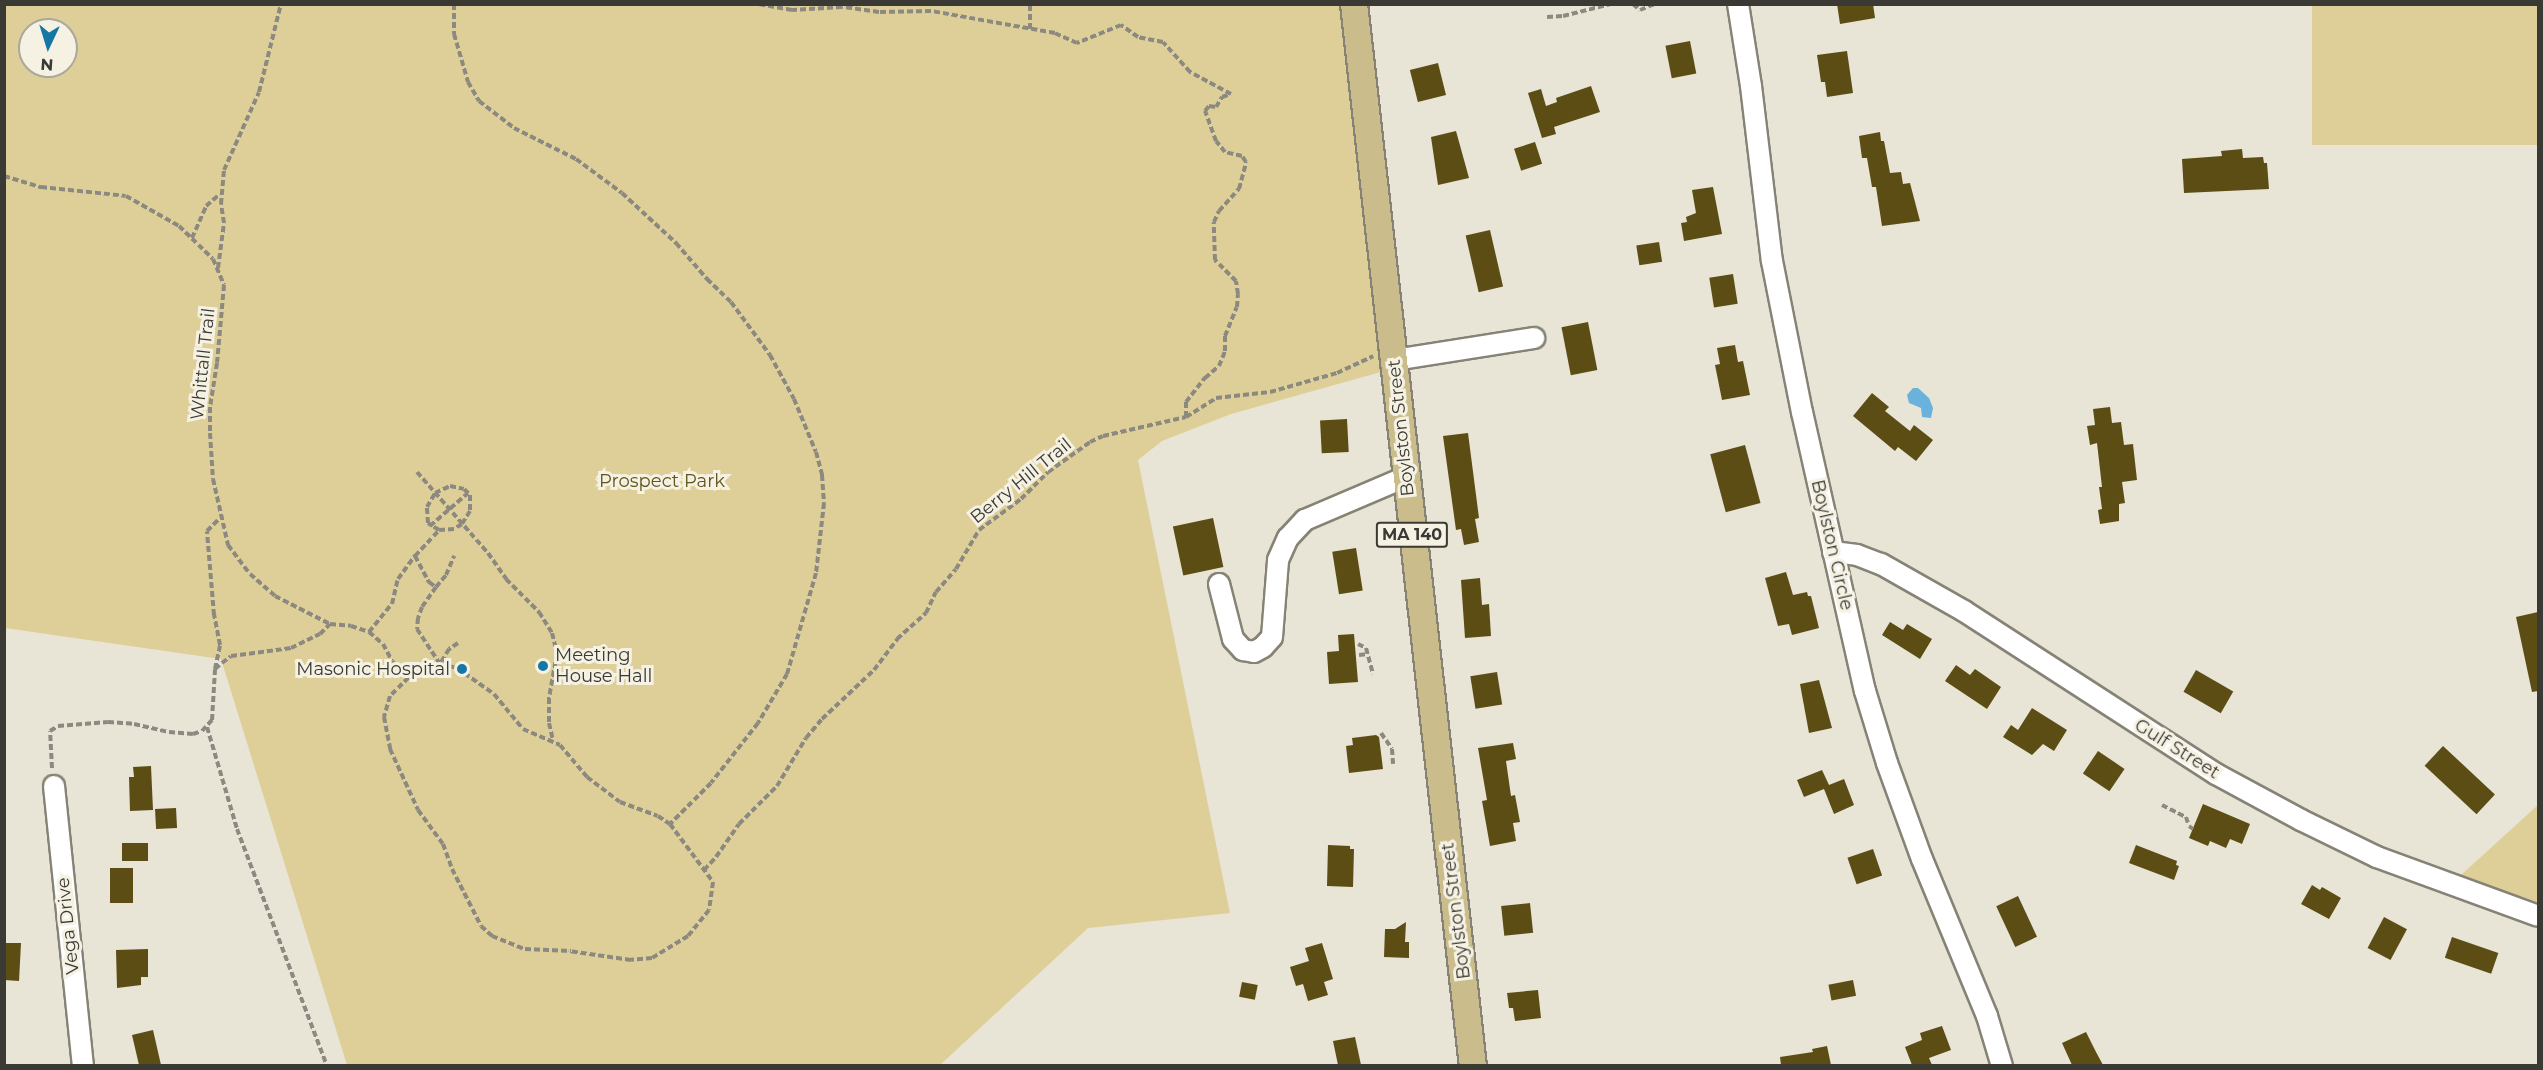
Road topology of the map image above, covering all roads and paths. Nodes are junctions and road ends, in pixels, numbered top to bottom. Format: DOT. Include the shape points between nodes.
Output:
graph roads {
  1 [pos="281,4"];
  2 [pos="454,4"];
  3 [pos="679,4"];
  4 [pos="694,4"];
  5 [pos="757,4"];
  6 [pos="1030,4"];
  7 [pos="1354,4"];
  8 [pos="1611,4"];
  9 [pos="1633,4"];
  10 [pos="1654,4"];
  11 [pos="1738,4"];
  12 [pos="1547,16"];
  13 [pos="1030,29"];
  14 [pos="4,176"];
  15 [pos="221,193"];
  16 [pos="192,238"];
  17 [pos="218,269"];
  18 [pos="1534,338"];
  19 [pos="1394,354"];
  20 [pos="1186,417"];
  21 [pos="417,472"];
  22 [pos="1406,477"];
  23 [pos="435,493"];
  24 [pos="468,493"];
  25 [pos="449,509"];
  26 [pos="220,518"];
  27 [pos="462,524"];
  28 [pos="430,526"];
  29 [pos="439,530"];
  30 [pos="1833,552"];
  31 [pos="415,556"];
  32 [pos="454,556"];
  33 [pos="1219,584"];
  34 [pos="436,587"];
  35 [pos="330,624"];
  36 [pos="369,632"];
  37 [pos="458,643"];
  38 [pos="1358,644"];
  39 [pos="1368,654"];
  40 [pos="1359,655"];
  41 [pos="440,664"];
  42 [pos="215,669"];
  43 [pos="1373,674"];
  44 [pos="407,677"];
  45 [pos="207,727"];
  46 [pos="1381,733"];
  47 [pos="554,741"];
  48 [pos="1393,764"];
  49 [pos="54,786"];
  50 [pos="2162,805"];
  51 [pos="670,824"];
  52 [pos="2193,829"];
  53 [pos="704,870"];
  54 [pos="2538,916"];
  55 [pos="83,1065"];
  56 [pos="327,1065"];
  57 [pos="1473,1065"];
  58 [pos="2002,1065"];
  1 -- 15 [label="path" via="259,92 228,160"];
  2 -- 51 [label="path" via="454,34 468,82 479,102 514,128 576,159 622,193 676,243 731,302 770,355 794,399 818,459 824,503 816,573 787,675 758,723 711,783"];
  3 -- 4 [label="path"];
  5 -- 13 [label="path" via="792,10 842,7 879,12 931,11"];
  6 -- 13 [label="path"];
  7 -- 19 [label="main road, Boylston Street / MA 140"];
  8 -- 12 [label="path"];
  9 -- 10 [label="path" via="1640,10"];
  11 -- 30 [label="street, Boylston Circle" via="1772,261"];
  13 -- 20 [label="path" via="1055,33 1077,43 1121,25 1138,37 1163,42 1190,72 1231,94 1205,111 1215,141 1246,162 1239,189 1219,211 1214,229 1215,260 1236,281 1237,307 1228,324 1225,351 1218,366 1186,402"];
  14 -- 16 [label="path, Whittall Trail" via="41,187 126,195 167,218"];
  15 -- 16 [label="path" via="206,206"];
  15 -- 17 [label="path" via="224,223"];
  16 -- 17 [label="path, Whittall Trail"];
  17 -- 26 [label="path, Whittall Trail" via="224,285 210,433"];
  18 -- 19 [label="street"];
  19 -- 20 [label="path, Berry Hill Trail" via="1270,392 1216,398"];
  19 -- 22 [label="main road, Boylston Street / MA 140"];
  20 -- 53 [label="path, Berry Hill Trail" via="1090,442 979,530 926,613 818,724 777,786 739,824"];
  21 -- 23 [label="path"];
  22 -- 33 [label="street" via="1305,519 1287,538 1278,560 1272,637 1263,647 1254,652 1243,650 1233,639"];
  22 -- 57 [label="main road, Boylston Street / MA 140"];
  23 -- 24 [label="path" via="450,486"];
  23 -- 25 [label="path"];
  23 -- 28 [label="path" via="427,507"];
  24 -- 25 [label="path"];
  24 -- 27 [label="path" via="470,511"];
  25 -- 27 [label="path"];
  25 -- 28 [label="path"];
  26 -- 35 [label="path, Whittall Trail" via="228,545 250,574 287,604"];
  26 -- 42 [label="path" via="207,531 220,645"];
  27 -- 29 [label="path"];
  27 -- 47 [label="path" via="506,579 539,612 552,633 557,653 549,723"];
  28 -- 29 [label="path"];
  29 -- 31 [label="path"];
  30 -- 54 [label="street, Gulf Street" via="1881,564 1964,611 2208,769 2301,820 2377,857"];
  30 -- 58 [label="street, Boylston Circle" via="1865,690 1887,763 1987,1016"];
  31 -- 34 [label="path"];
  31 -- 36 [label="path" via="398,579 392,604"];
  32 -- 34 [label="path"];
  34 -- 41 [label="path" via="422,607 417,628"];
  35 -- 36 [label="path, Whittall Trail"];
  35 -- 42 [label="path" via="302,644 231,656"];
  36 -- 44 [label="path" via="384,644 392,661"];
  37 -- 41 [label="path"];
  38 -- 39 [label="path" via="1363,644"];
  39 -- 40 [label="path"];
  39 -- 43 [label="path"];
  41 -- 44 [label="path" via="424,665"];
  41 -- 47 [label="path" via="457,668 494,694 523,729"];
  42 -- 45 [label="path" via="215,711"];
  44 -- 53 [label="path" via="385,706 390,749 418,810 443,844 481,926 492,936 525,950 590,953 631,960 652,958 688,936 709,910 713,882"];
  45 -- 49 [label="path" via="193,734 115,723 58,726 50,730 49,740"];
  45 -- 56 [label="path" via="237,829"];
  46 -- 48 [label="path" via="1392,749"];
  47 -- 51 [label="path" via="587,777 620,802"];
  49 -- 55 [label="street, Vega Drive"];
  50 -- 52 [label="path" via="2186,817"];
  51 -- 53 [label="path"];
}
